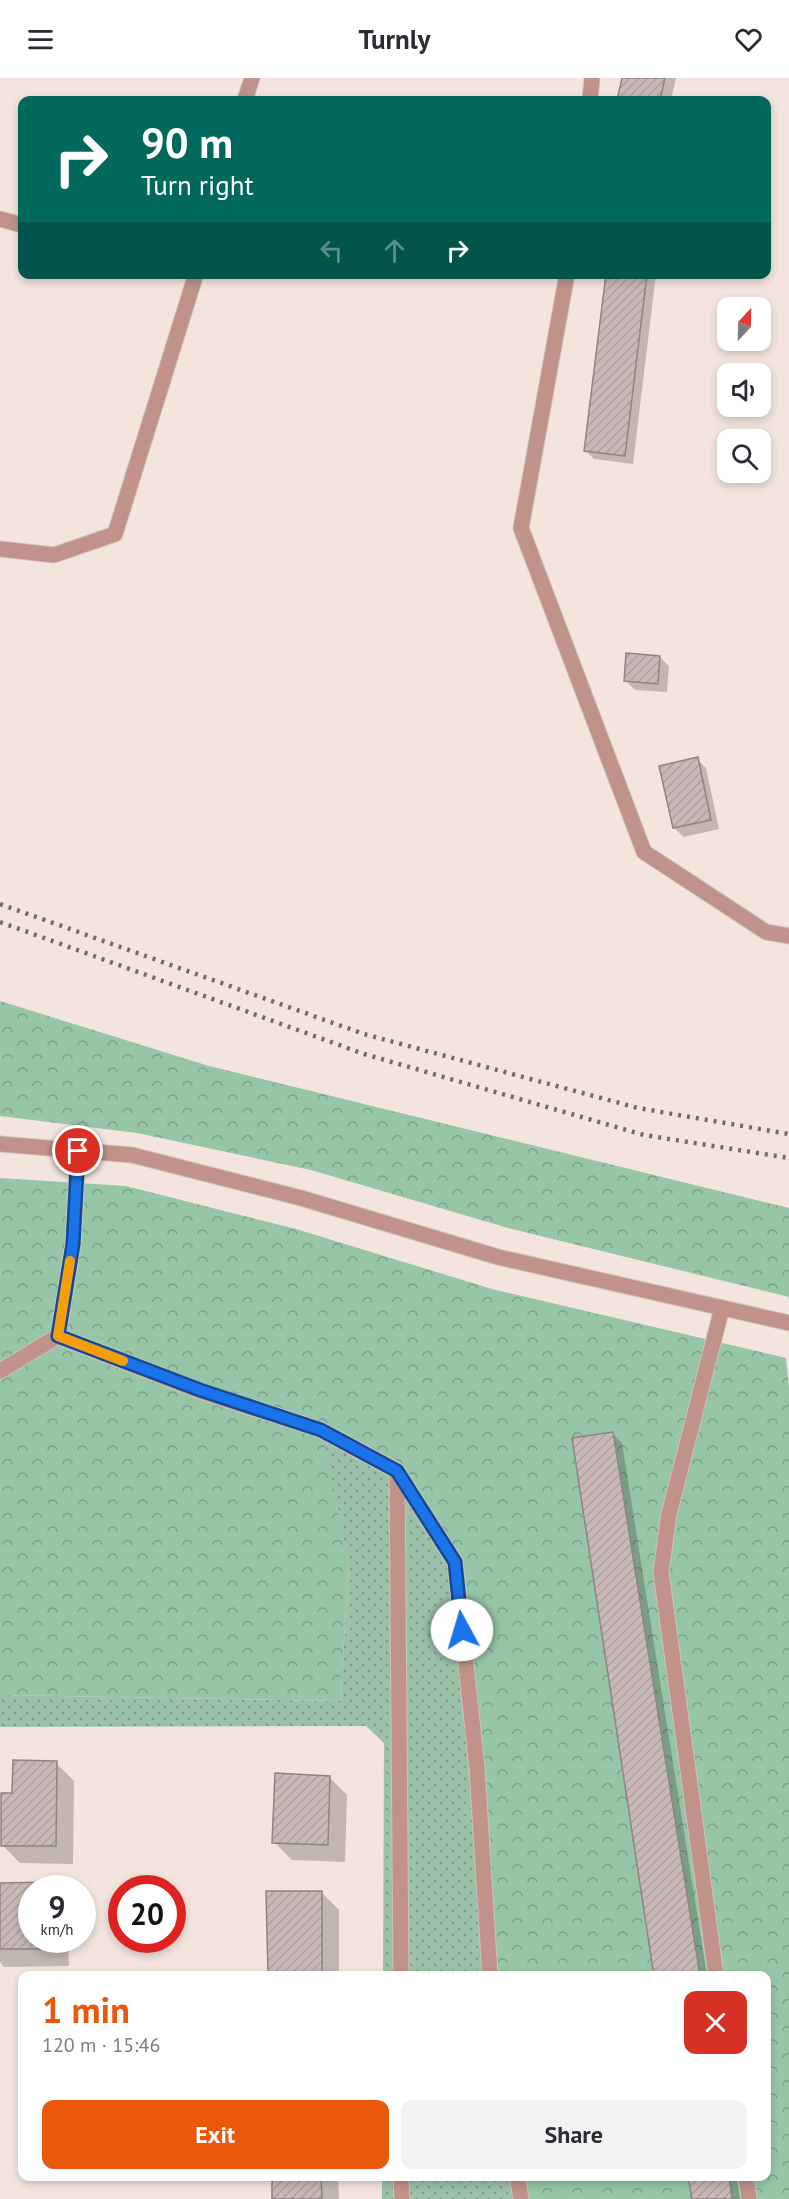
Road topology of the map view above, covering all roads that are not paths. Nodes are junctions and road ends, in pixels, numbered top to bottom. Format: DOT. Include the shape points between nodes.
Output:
graph roads {
  1 [pos="252,78"];
  2 [pos="592,78"];
  3 [pos="246,96"];
  4 [pos="590,96"];
  5 [pos="0,219"];
  6 [pos="18,224"];
  7 [pos="194,279"];
  8 [pos="566,279"];
  9 [pos="0,549"];
  10 [pos="789,936"];
  11 [pos="0,1144"];
  12 [pos="78,1151"];
  13 [pos="722,1308"];
  14 [pos="789,1323"];
  15 [pos="58,1336"];
  16 [pos="0,1371"];
  17 [pos="397,1471"];
  18 [pos="401,1971"];
  19 [pos="489,1971"];
  20 [pos="715,1971"];
  21 [pos="401,2181"];
  22 [pos="519,2181"];
  23 [pos="747,2181"];
  24 [pos="402,2199"];
  25 [pos="521,2199"];
  26 [pos="749,2199"];
  1 -- 3 [label="street"];
  2 -- 4 [label="street"];
  5 -- 6 [label="street"];
  7 -- 9 [label="street" via="115,534 54,555"];
  8 -- 10 [label="street" via="521,528 644,852 766,932"];
  11 -- 12 [label="street"];
  12 -- 13 [label="street" via="132,1155 301,1198 498,1257"];
  12 -- 15 [label="street" via="73,1244"];
  13 -- 14 [label="street"];
  13 -- 20 [label="street" via="669,1514 661,1572"];
  15 -- 16 [label="street"];
  15 -- 17 [label="street" via="200,1390 321,1430"];
  17 -- 18 [label="street"];
  17 -- 19 [label="street" via="455,1562 477,1768"];
  21 -- 24 [label="street"];
  22 -- 25 [label="street"];
  23 -- 26 [label="street"];
}
